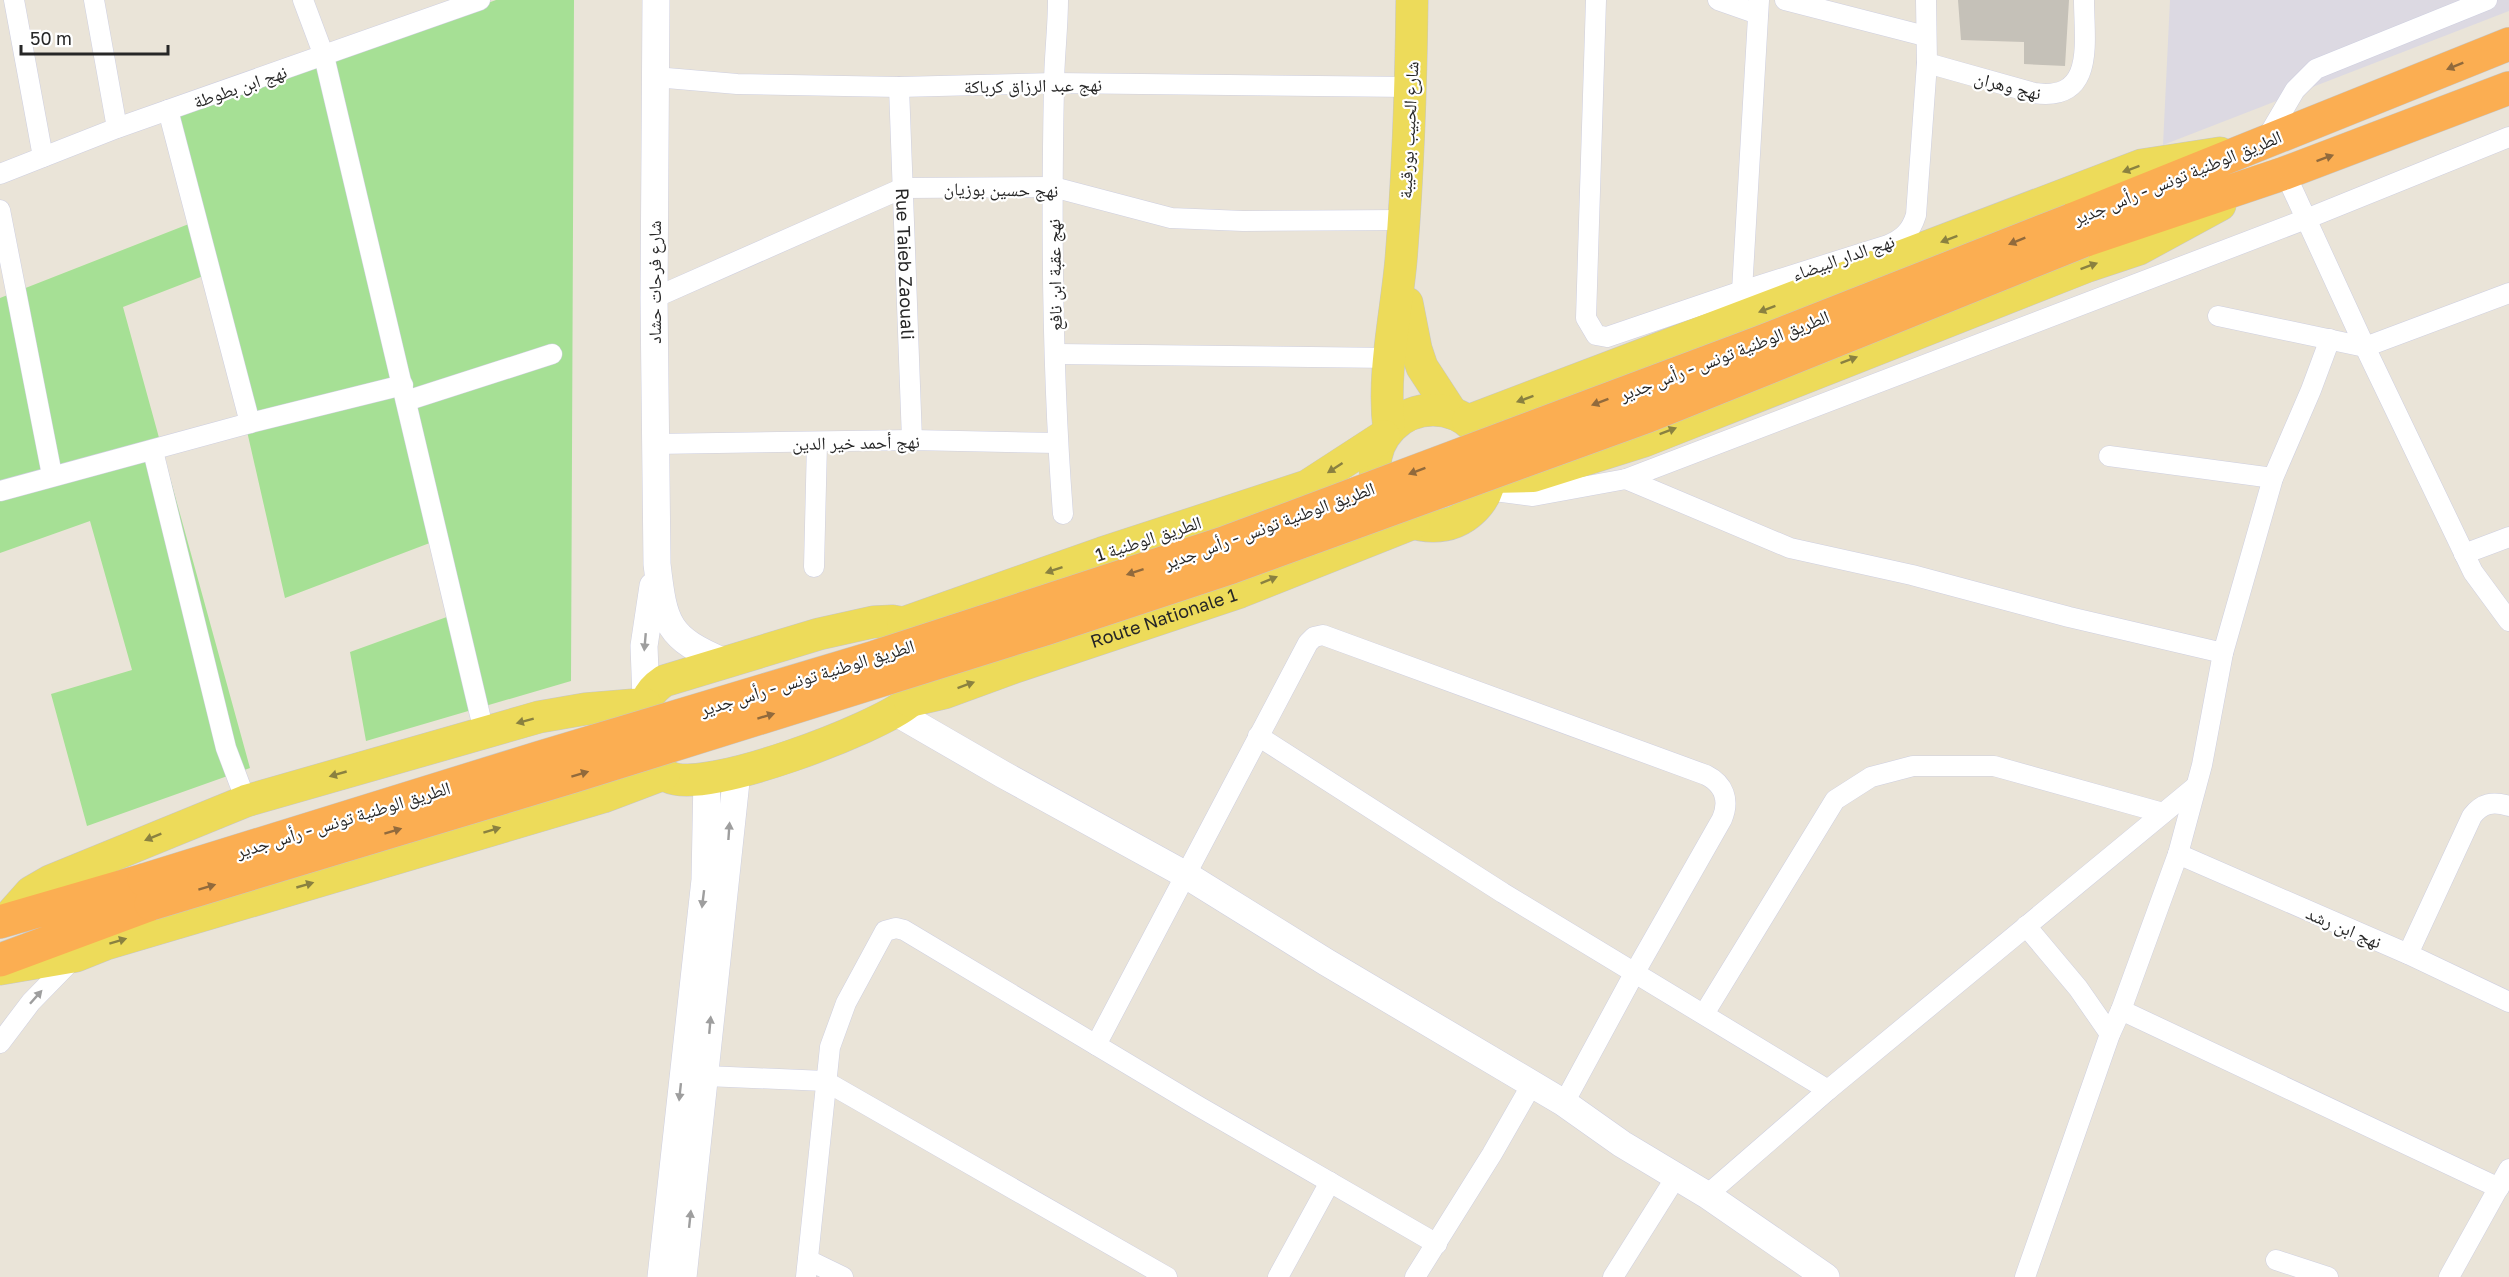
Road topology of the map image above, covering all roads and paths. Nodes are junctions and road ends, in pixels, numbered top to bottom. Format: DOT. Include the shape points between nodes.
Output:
graph roads {
  1 [pos="14,0"];
  2 [pos="94,0"];
  3 [pos="303,0"];
  4 [pos="656,0"];
  5 [pos="1058,0"];
  6 [pos="1412,0"];
  7 [pos="1596,0"];
  8 [pos="1718,0"];
  9 [pos="1785,0"];
  10 [pos="1926,0"];
  11 [pos="2084,0"];
  12 [pos="2487,0"];
  13 [pos="476,1"];
  14 [pos="1758,7"];
  15 [pos="1925,36"];
  16 [pos="2509,44"];
  17 [pos="324,56"];
  18 [pos="1927,63"];
  19 [pos="655,78"];
  20 [pos="1054,83"];
  21 [pos="899,87"];
  22 [pos="1411,87"];
  23 [pos="2509,88"];
  24 [pos="168,110"];
  25 [pos="117,128"];
  26 [pos="2509,136"];
  27 [pos="2257,145"];
  28 [pos="43,157"];
  29 [pos="0,174"];
  30 [pos="2278,175"];
  31 [pos="1053,187"];
  32 [pos="903,188"];
  33 [pos="0,210"];
  34 [pos="2306,219"];
  35 [pos="1403,220"];
  36 [pos="2077,230"];
  37 [pos="1401,261"];
  38 [pos="1742,291"];
  39 [pos="2509,293"];
  40 [pos="654,298"];
  41 [pos="2218,316"];
  42 [pos="2330,339"];
  43 [pos="2365,347"];
  44 [pos="552,354"];
  45 [pos="1056,354"];
  46 [pos="1391,358"];
  47 [pos="404,393"];
  48 [pos="1460,417"];
  49 [pos="249,423"];
  50 [pos="1387,432"];
  51 [pos="912,440"];
  52 [pos="1057,442"];
  53 [pos="817,443"];
  54 [pos="655,444"];
  55 [pos="153,450"];
  56 [pos="2109,456"];
  57 [pos="52,475"];
  58 [pos="1626,478"];
  59 [pos="2273,478"];
  60 [pos="1489,484"];
  61 [pos="0,491"];
  62 [pos="1063,514"];
  63 [pos="1414,523"];
  64 [pos="2509,537"];
  65 [pos="2464,554"];
  66 [pos="657,564"];
  67 [pos="814,567"];
  68 [pos="2509,621"];
  69 [pos="903,623"];
  70 [pos="2223,653"];
  71 [pos="725,662"];
  72 [pos="646,701"];
  73 [pos="902,706"];
  74 [pos="484,732"];
  75 [pos="1258,736"];
  76 [pos="664,774"];
  77 [pos="722,774"];
  78 [pos="2195,787"];
  79 [pos="246,801"];
  80 [pos="2509,806"];
  81 [pos="2163,813"];
  82 [pos="2178,854"];
  83 [pos="1186,875"];
  84 [pos="147,892"];
  85 [pos="3,921"];
  86 [pos="2026,926"];
  87 [pos="2408,954"];
  88 [pos="76,956"];
  89 [pos="0,960"];
  90 [pos="0,969"];
  91 [pos="1635,972"];
  92 [pos="2509,1002"];
  93 [pos="2121,1010"];
  94 [pos="1704,1014"];
  95 [pos="2110,1034"];
  96 [pos="0,1043"];
  97 [pos="1096,1046"];
  98 [pos="706,1076"];
  99 [pos="825,1081"];
  100 [pos="1532,1084"];
  101 [pos="1828,1090"];
  102 [pos="1564,1103"];
  103 [pos="2509,1169"];
  104 [pos="1676,1177"];
  105 [pos="1329,1182"];
  106 [pos="2499,1188"];
  107 [pos="1707,1195"];
  108 [pos="1437,1244"];
  109 [pos="2276,1260"];
  110 [pos="807,1269"];
  111 [pos="2306,1273"];
  112 [pos="661,1277"];
  113 [pos="683,1277"];
  114 [pos="843,1277"];
  115 [pos="1167,1277"];
  116 [pos="1278,1277"];
  117 [pos="1415,1277"];
  118 [pos="1613,1277"];
  119 [pos="1826,1277"];
  120 [pos="2025,1277"];
  121 [pos="2328,1277"];
  122 [pos="2449,1277"];
  1 -- 28 [label="street"];
  2 -- 25 [label="street"];
  3 -- 17 [label="street"];
  4 -- 19 [label="street, شارع فرحات حشاد"];
  5 -- 20 [label="street, نهج عقبة ابن نافع"];
  6 -- 22 [label="main road, شارع الحبيب بورقيبة"];
  7 -- 38 [label="street, نهج الدار البيضاء" via="1586,318 1591,329 1606,337"];
  8 -- 14 [label="street"];
  9 -- 15 [label="street"];
  10 -- 15 [label="street, نهج الدار البيضاء"];
  11 -- 18 [label="street, نهج وهران" via="2084,57 2074,85 2064,92 2050,96 2034,93"];
  12 -- 27 [label="street" via="2316,69 2295,90"];
  13 -- 17 [label="street, نهج ابن بطوطة"];
  14 -- 38 [label="street"];
  15 -- 18 [label="street, نهج الدار البيضاء"];
  16 -- 27 [label="highway, الطريق الوطنية تونس - رأس جدير, one-way"];
  17 -- 24 [label="street, نهج ابن بطوطة"];
  17 -- 47 [label="street"];
  18 -- 38 [label="street, نهج الدار البيضاء" via="1916,215 1906,234 1887,245"];
  19 -- 21 [label="street, نهج عبد الرزاق كرباكة"];
  19 -- 40 [label="street, شارع فرحات حشاد"];
  20 -- 21 [label="street, نهج عبد الرزاق كرباكة"];
  20 -- 22 [label="street, نهج عبد الرزاق كرباكة"];
  20 -- 31 [label="street, نهج عقبة ابن نافع"];
  21 -- 32 [label="street, Rue Taieb Zaouali"];
  22 -- 35 [label="main road, شارع الحبيب بورقيبة"];
  30 -- 23 [label="highway, الطريق الوطنية تونس - رأس جدير, one-way"];
  24 -- 25 [label="street, نهج ابن بطوطة"];
  24 -- 49 [label="street"];
  25 -- 28 [label="street, نهج ابن بطوطة"];
  26 -- 34 [label="street"];
  27 -- 36 [label="highway, الطريق الوطنية تونس - رأس جدير"];
  27 -- 48 [label="main road, one-way" via="2142,165"];
  28 -- 29 [label="street, نهج ابن بطوطة"];
  30 -- 34 [label="street"];
  30 -- 36 [label="highway, الطريق الوطنية تونس - رأس جدير"];
  60 -- 30 [label="main road, one-way" via="1533,476 1644,441 2139,249"];
  31 -- 32 [label="street, نهج حسين بوزيان"];
  31 -- 35 [label="street, نهج حسين بوزيان" via="1171,218"];
  31 -- 45 [label="street, نهج عقبة ابن نافع"];
  32 -- 40 [label="street, نهج حسين بوزيان"];
  32 -- 51 [label="street, Rue Taieb Zaouali"];
  33 -- 57 [label="street"];
  34 -- 43 [label="street"];
  34 -- 58 [label="street"];
  35 -- 37 [label="main road, شارع الحبيب بورقيبة"];
  36 -- 84 [label="highway, الطريق الوطنية تونس - رأس جدير, bridge" via="1648,416 1232,567 593,770"];
  37 -- 46 [label="main road"];
  37 -- 48 [label="main road" via="1416,350 1426,375"];
  39 -- 43 [label="street"];
  40 -- 54 [label="street, شارع فرحات حشاد"];
  41 -- 42 [label="street"];
  42 -- 43 [label="street"];
  42 -- 59 [label="street"];
  43 -- 65 [label="street"];
  44 -- 47 [label="street"];
  45 -- 46 [label="street"];
  45 -- 52 [label="street, نهج عقبة ابن نافع"];
  46 -- 50 [label="main road"];
  47 -- 49 [label="street"];
  47 -- 74 [label="street"];
  48 -- 50 [label="main road, الطريق الوطنية 1" via="1435,410 1418,412 1403,418"];
  48 -- 60 [label="main road" via="1479,432 1487,446 1491,461"];
  49 -- 55 [label="street"];
  50 -- 63 [label="main road" via="1376,455 1375,477 1382,497 1395,513"];
  50 -- 69 [label="main road, الطريق الوطنية 1, one-way" via="1307,486"];
  51 -- 52 [label="street, نهج أحمد خير الدين"];
  51 -- 53 [label="street, نهج أحمد خير الدين"];
  52 -- 62 [label="street, نهج عقبة ابن نافع"];
  53 -- 54 [label="street, نهج أحمد خير الدين"];
  53 -- 67 [label="street"];
  54 -- 66 [label="street, شارع فرحات حشاد"];
  55 -- 57 [label="street"];
  55 -- 79 [label="street" via="226,748"];
  56 -- 59 [label="street"];
  57 -- 61 [label="street"];
  58 -- 60 [label="street" via="1533,496"];
  58 -- 70 [label="street" via="1790,548"];
  59 -- 70 [label="street"];
  60 -- 63 [label="main road" via="1469,514 1457,521 1428,526"];
  73 -- 63 [label="main road, Route Nationale 1, one-way" via="1240,592"];
  64 -- 65 [label="street"];
  65 -- 68 [label="street"];
  66 -- 71 [label="street" via="663,606 672,628 689,646"];
  66 -- 72 [label="street, one-way" via="644,646"];
  69 -- 71 [label="main road" via="873,621"];
  69 -- 73 [label="main road" via="920,635 928,658 925,682"];
  70 -- 78 [label="street"];
  71 -- 72 [label="main road" via="664,681 652,689"];
  72 -- 74 [label="main road, one-way" via="539,717"];
  72 -- 76 [label="main road" via="651,746"];
  73 -- 77 [label="main road, Route Nationale 1" via="817,746"];
  73 -- 83 [label="street"];
  74 -- 79 [label="main road, one-way"];
  75 -- 83 [label="street"];
  75 -- 91 [label="street" via="1503,893"];
  75 -- 91 [label="street" via="1308,643 1323,635 1715,780 1727,803 1722,819"];
  76 -- 77 [label="main road, Route Nationale 1" via="676,779"];
  88 -- 76 [label="main road, one-way" via="603,797"];
  98 -- 77 [label="street, one-way"];
  77 -- 112 [label="street, one-way" via="705,880"];
  78 -- 81 [label="street"];
  78 -- 82 [label="street"];
  79 -- 85 [label="main road, one-way" via="50,881 31,892"];
  80 -- 87 [label="street" via="2491,803 2472,816"];
  81 -- 86 [label="street"];
  81 -- 94 [label="street" via="1994,766 1913,766 1871,777 1835,800"];
  82 -- 87 [label="street, نهج ابن رشد"];
  82 -- 93 [label="street"];
  83 -- 97 [label="street"];
  83 -- 100 [label="street"];
  84 -- 85 [label="highway, الطريق الوطنية تونس - رأس جدير"];
  84 -- 89 [label="highway, الطريق الوطنية تونس - رأس جدير"];
  86 -- 95 [label="street"];
  86 -- 101 [label="street"];
  87 -- 92 [label="street, نهج ابن رشد"];
  88 -- 90 [label="main road"];
  96 -- 88 [label="street, one-way" via="31,1002"];
  91 -- 94 [label="street"];
  91 -- 102 [label="street"];
  93 -- 95 [label="street"];
  93 -- 106 [label="street"];
  94 -- 101 [label="street"];
  95 -- 120 [label="street"];
  97 -- 99 [label="street" via="904,930 890,928 846,1003 832,1039"];
  97 -- 105 [label="street"];
  98 -- 99 [label="street"];
  113 -- 98 [label="street, one-way"];
  99 -- 110 [label="street"];
  99 -- 115 [label="street"];
  100 -- 102 [label="street"];
  100 -- 108 [label="street"];
  101 -- 107 [label="street"];
  102 -- 104 [label="street"];
  103 -- 106 [label="street"];
  104 -- 107 [label="street"];
  104 -- 118 [label="street"];
  105 -- 108 [label="street"];
  105 -- 116 [label="street"];
  106 -- 122 [label="street"];
  107 -- 119 [label="street"];
  108 -- 117 [label="street"];
  109 -- 111 [label="street"];
  110 -- 114 [label="street"];
  111 -- 121 [label="street"];
}
